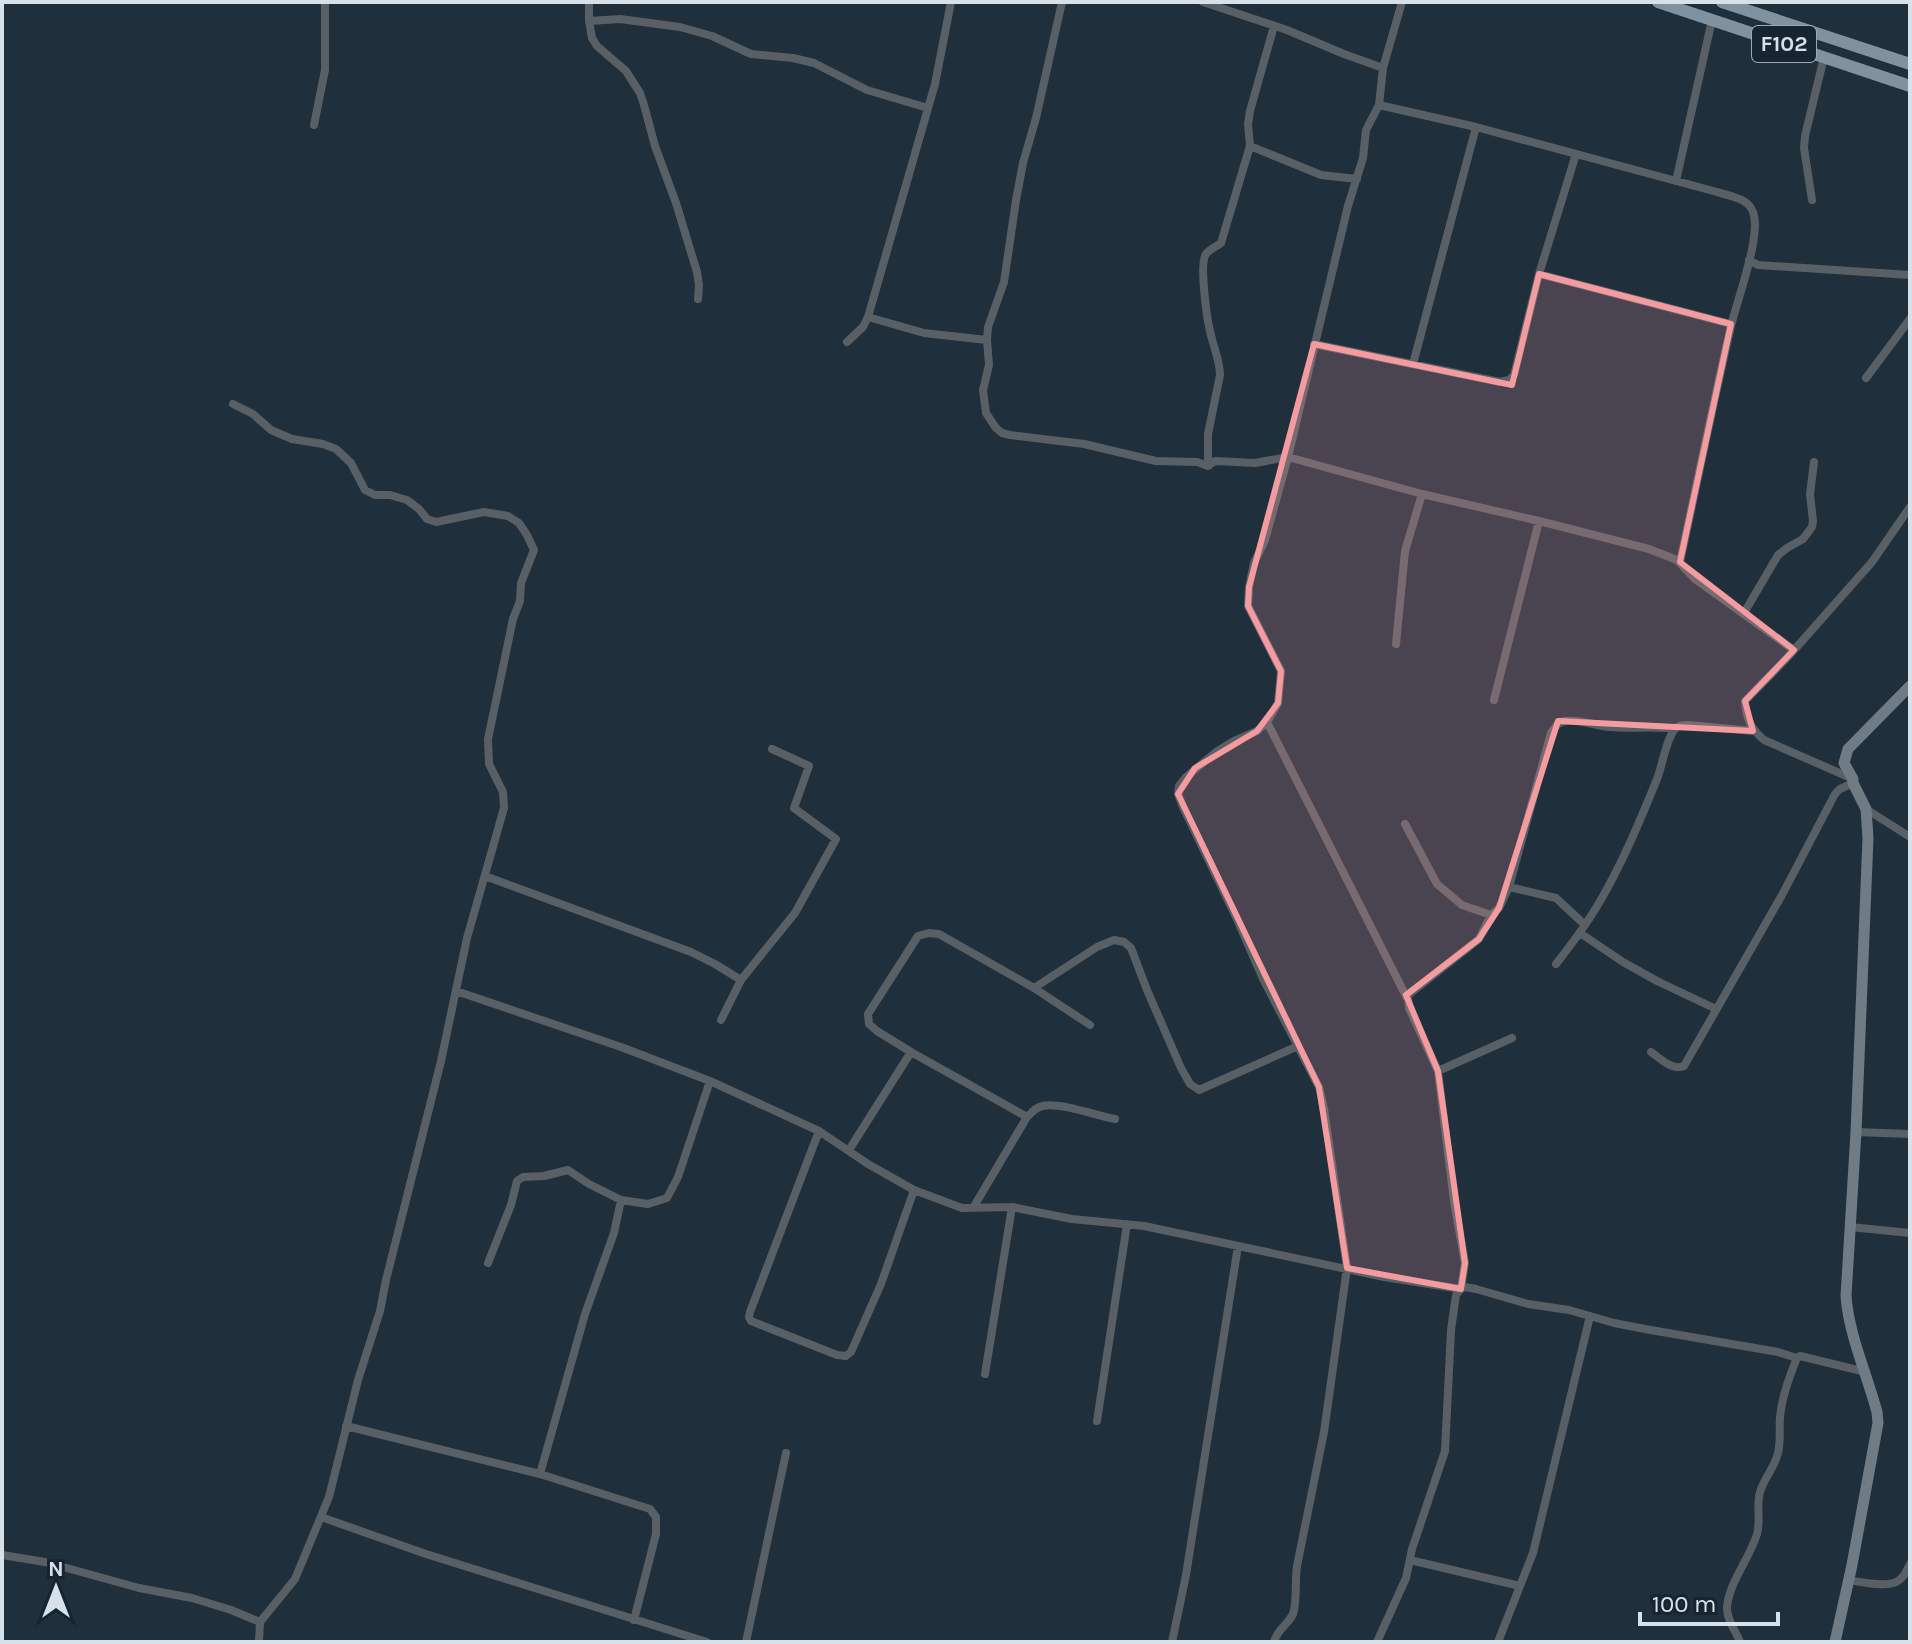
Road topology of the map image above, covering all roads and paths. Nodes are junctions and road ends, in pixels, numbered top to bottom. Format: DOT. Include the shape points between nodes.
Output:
graph roads {
  1 [pos="325,2"];
  2 [pos="589,2"];
  3 [pos="951,2"];
  4 [pos="1062,2"];
  5 [pos="1203,2"];
  6 [pos="1402,2"];
  7 [pos="1658,2"];
  8 [pos="1722,2"];
  9 [pos="1712,20"];
  10 [pos="589,21"];
  11 [pos="1274,26"];
  12 [pos="1824,57"];
  13 [pos="1910,64"];
  14 [pos="1383,68"];
  15 [pos="1910,86"];
  16 [pos="1379,105"];
  17 [pos="928,108"];
  18 [pos="314,125"];
  19 [pos="1476,127"];
  20 [pos="1250,146"];
  21 [pos="1576,154"];
  22 [pos="1357,179"];
  23 [pos="1676,181"];
  24 [pos="1812,200"];
  25 [pos="1749,260"];
  26 [pos="1539,274"];
  27 [pos="1910,275"];
  28 [pos="698,299"];
  29 [pos="868,317"];
  30 [pos="1910,319"];
  31 [pos="1731,324"];
  32 [pos="987,340"];
  33 [pos="847,342"];
  34 [pos="1314,344"];
  35 [pos="1413,364"];
  36 [pos="1866,378"];
  37 [pos="233,404"];
  38 [pos="1288,457"];
  39 [pos="1814,462"];
  40 [pos="1208,466"];
  41 [pos="1422,494"];
  42 [pos="1910,507"];
  43 [pos="1539,521"];
  44 [pos="1680,562"];
  45 [pos="1744,613"];
  46 [pos="1396,644"];
  47 [pos="1794,650"];
  48 [pos="1910,686"];
  49 [pos="1494,700"];
  50 [pos="1267,722"];
  51 [pos="1675,729"];
  52 [pos="1753,731"];
  53 [pos="772,749"];
  54 [pos="1853,781"];
  55 [pos="1866,809"];
  56 [pos="1405,824"];
  57 [pos="1910,837"];
  58 [pos="485,876"];
  59 [pos="1509,887"];
  60 [pos="1491,915"];
  61 [pos="1583,929"];
  62 [pos="1556,964"];
  63 [pos="741,980"];
  64 [pos="1034,988"];
  65 [pos="456,991"];
  66 [pos="1407,998"];
  67 [pos="1716,1009"];
  68 [pos="721,1020"];
  69 [pos="1090,1025"];
  70 [pos="1512,1038"];
  71 [pos="1298,1046"];
  72 [pos="911,1052"];
  73 [pos="1651,1052"];
  74 [pos="1438,1071"];
  75 [pos="710,1081"];
  76 [pos="1027,1117"];
  77 [pos="1115,1119"];
  78 [pos="819,1131"];
  79 [pos="1856,1132"];
  80 [pos="1910,1134"];
  81 [pos="849,1150"];
  82 [pos="914,1190"];
  83 [pos="621,1200"];
  84 [pos="1012,1207"];
  85 [pos="973,1208"];
  86 [pos="1127,1224"];
  87 [pos="1850,1227"];
  88 [pos="1910,1233"];
  89 [pos="1238,1246"];
  90 [pos="488,1263"];
  91 [pos="1347,1268"];
  92 [pos="1461,1289"];
  93 [pos="1590,1316"];
  94 [pos="1797,1358"];
  95 [pos="1866,1372"];
  96 [pos="985,1374"];
  97 [pos="1097,1421"];
  98 [pos="346,1426"];
  99 [pos="786,1453"];
  100 [pos="540,1474"];
  101 [pos="321,1517"];
  102 [pos="2,1555"];
  103 [pos="1410,1560"];
  104 [pos="1910,1564"];
  105 [pos="1849,1580"];
  106 [pos="1520,1586"];
  107 [pos="634,1620"];
  108 [pos="260,1622"];
  109 [pos="259,1642"];
  110 [pos="707,1642"];
  111 [pos="746,1642"];
  112 [pos="1172,1642"];
  113 [pos="1274,1642"];
  114 [pos="1377,1642"];
  115 [pos="1498,1642"];
  116 [pos="1740,1642"];
  117 [pos="1835,1642"];
  1 -- 18 [label="street" via="325,70"];
  2 -- 10 [label="street"];
  3 -- 17 [label="street"];
  4 -- 32 [label="street" via="1023,163 1004,282"];
  5 -- 11 [label="street"];
  6 -- 14 [label="street"];
  7 -- 9 [label="main road, F102"];
  8 -- 13 [label="main road, F102"];
  9 -- 12 [label="main road, F102"];
  9 -- 23 [label="street"];
  10 -- 17 [label="street" via="620,19 680,27 744,52 814,63 867,90"];
  10 -- 28 [label="street" via="597,46 626,71 640,93 697,272"];
  11 -- 14 [label="street"];
  11 -- 20 [label="street" via="1250,111"];
  12 -- 15 [label="main road, F102"];
  12 -- 24 [label="street" via="1805,136"];
  14 -- 16 [label="street"];
  16 -- 19 [label="street"];
  16 -- 22 [label="street" via="1366,130"];
  17 -- 29 [label="street"];
  19 -- 21 [label="street"];
  19 -- 35 [label="street"];
  20 -- 22 [label="street" via="1321,175"];
  20 -- 40 [label="street" via="1221,243 1203,260 1209,327 1220,366"];
  21 -- 23 [label="street"];
  21 -- 26 [label="street"];
  22 -- 34 [label="street"];
  23 -- 25 [label="street" via="1749,205 1755,215"];
  25 -- 27 [label="street" via="1758,265"];
  25 -- 31 [label="street"];
  26 -- 31 [label="street"];
  26 -- 35 [label="street" via="1509,380"];
  29 -- 32 [label="street" via="924,333"];
  29 -- 33 [label="street"];
  30 -- 36 [label="street"];
  31 -- 44 [label="street"];
  32 -- 40 [label="street" via="983,400 990,422 1002,433"];
  34 -- 35 [label="street"];
  34 -- 38 [label="street"];
  37 -- 58 [label="street" via="271,430 336,449 351,463 365,490 407,500 427,519 497,513 519,523 527,535 534,550 521,583 488,739 489,764 503,792 504,808"];
  38 -- 40 [label="street" via="1255,463 1215,461"];
  38 -- 41 [label="street"];
  38 -- 50 [label="street" via="1249,587 1248,606 1281,671 1278,703"];
  39 -- 45 [label="street" via="1812,527 1778,555"];
  41 -- 43 [label="street"];
  41 -- 46 [label="street" via="1405,551"];
  42 -- 47 [label="street" via="1872,562"];
  43 -- 44 [label="street"];
  43 -- 49 [label="street"];
  44 -- 45 [label="street"];
  45 -- 47 [label="street"];
  47 -- 52 [label="street" via="1745,701"];
  48 -- 54 [label="street" via="1848,749 1844,763"];
  50 -- 66 [label="street"];
  50 -- 71 [label="street" via="1195,768 1178,794"];
  51 -- 52 [label="street" via="1689,725"];
  51 -- 59 [label="street" via="1571,721 1556,725"];
  51 -- 61 [label="street" via="1638,824"];
  52 -- 54 [label="street"];
  53 -- 63 [label="street" via="809,766 794,808 836,839 795,913"];
  54 -- 55 [label="street"];
  54 -- 67 [label="street" via="1835,794"];
  55 -- 57 [label="street"];
  55 -- 79 [label="street"];
  56 -- 60 [label="street" via="1437,884 1462,905"];
  58 -- 63 [label="street" via="691,952"];
  58 -- 65 [label="street"];
  59 -- 60 [label="street"];
  59 -- 61 [label="street" via="1556,898"];
  60 -- 66 [label="street" via="1479,939"];
  61 -- 62 [label="street"];
  61 -- 67 [label="street" via="1623,962"];
  63 -- 68 [label="street"];
  64 -- 69 [label="street"];
  64 -- 71 [label="street" via="1097,947 1124,942 1181,1068 1199,1090"];
  64 -- 72 [label="street" via="939,934 918,936 868,1014 869,1024"];
  65 -- 75 [label="street"];
  65 -- 98 [label="street" via="380,1311"];
  66 -- 74 [label="street"];
  67 -- 73 [label="street" via="1681,1068"];
  70 -- 74 [label="street"];
  71 -- 91 [label="street" via="1324,1109"];
  72 -- 76 [label="street"];
  72 -- 81 [label="street"];
  74 -- 92 [label="street" via="1465,1263"];
  75 -- 78 [label="street"];
  75 -- 83 [label="street" via="667,1198 648,1204"];
  76 -- 77 [label="street" via="1044,1105"];
  76 -- 85 [label="street"];
  78 -- 81 [label="street"];
  78 -- 82 [label="street" via="751,1321 837,1355 851,1352"];
  79 -- 80 [label="street"];
  79 -- 87 [label="street"];
  81 -- 82 [label="street"];
  82 -- 85 [label="street"];
  83 -- 90 [label="street" via="568,1170 523,1177 517,1181"];
  83 -- 100 [label="street"];
  84 -- 85 [label="street"];
  84 -- 86 [label="street"];
  84 -- 96 [label="street"];
  86 -- 89 [label="street"];
  86 -- 97 [label="street"];
  87 -- 88 [label="street"];
  87 -- 95 [label="street" via="1847,1308"];
  89 -- 91 [label="street"];
  89 -- 112 [label="street"];
  91 -- 92 [label="street"];
  91 -- 113 [label="street" via="1324,1432 1297,1566 1295,1610"];
  92 -- 93 [label="street"];
  92 -- 103 [label="street" via="1451,1330 1445,1451"];
  93 -- 94 [label="street"];
  93 -- 106 [label="street" via="1533,1553"];
  94 -- 95 [label="street"];
  94 -- 116 [label="street" via="1784,1391 1780,1450 1759,1493 1757,1535 1727,1605"];
  95 -- 105 [label="street" via="1878,1423"];
  98 -- 100 [label="street"];
  98 -- 101 [label="street"];
  99 -- 111 [label="street"];
  100 -- 107 [label="street" via="654,1513 656,1534"];
  101 -- 107 [label="street"];
  101 -- 108 [label="street" via="295,1579"];
  102 -- 108 [label="street" via="192,1598"];
  103 -- 106 [label="street"];
  103 -- 114 [label="street"];
  104 -- 105 [label="street" via="1894,1584"];
  105 -- 117 [label="street"];
  106 -- 115 [label="street"];
  107 -- 110 [label="street"];
  108 -- 109 [label="street"];
}
